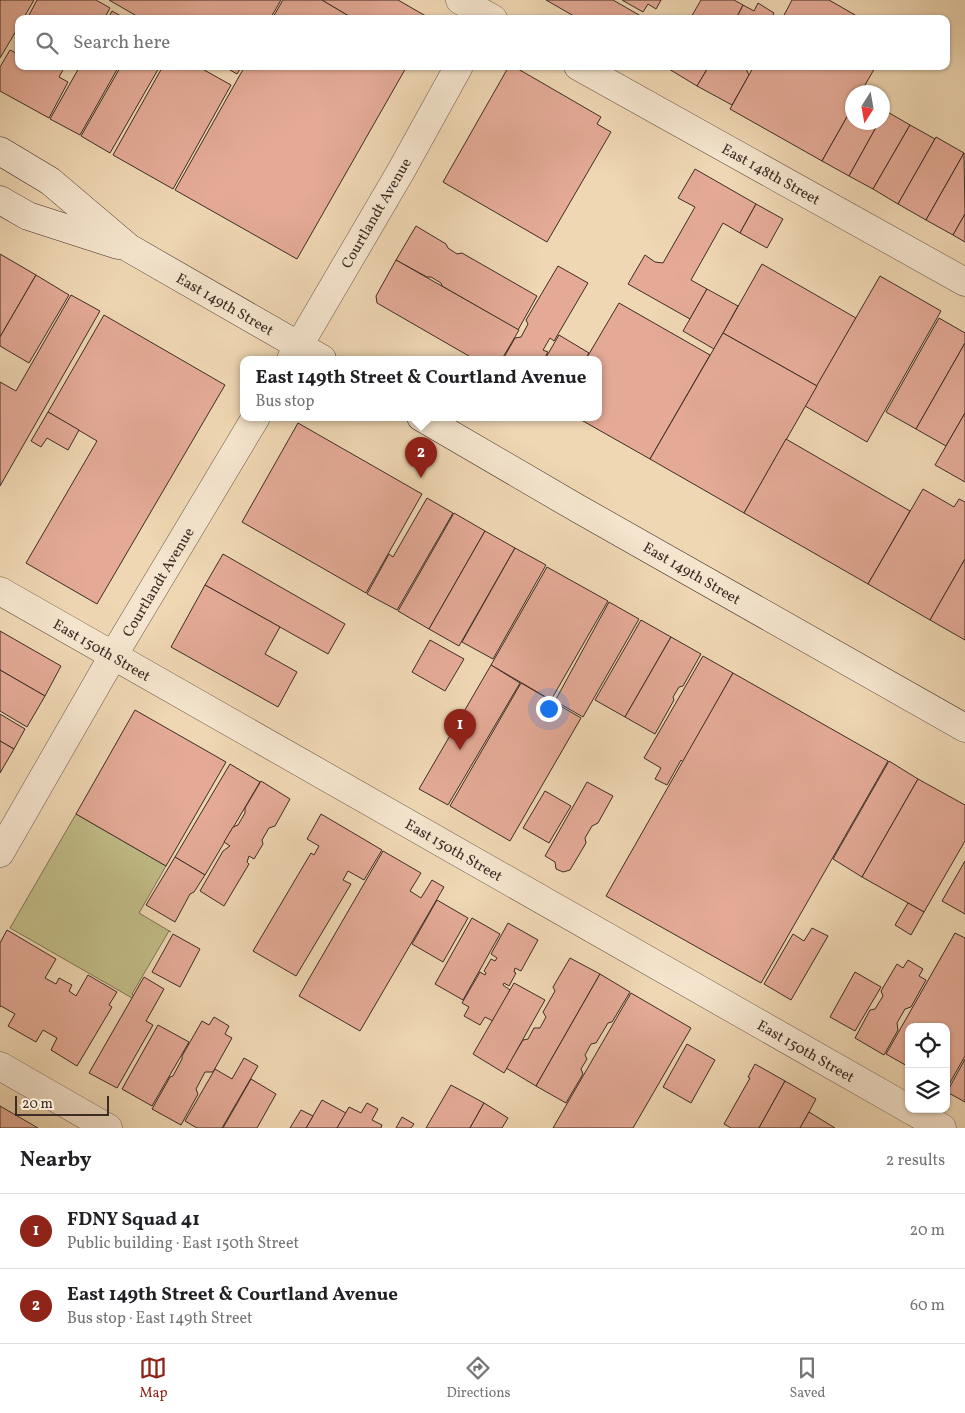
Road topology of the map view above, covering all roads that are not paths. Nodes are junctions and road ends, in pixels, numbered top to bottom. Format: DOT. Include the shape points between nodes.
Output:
graph roads {
  1 [pos="460,0"];
  2 [pos="490,13"];
  3 [pos="456,70"];
  4 [pos="585,70"];
  5 [pos="0,151"];
  6 [pos="0,200"];
  7 [pos="129,248"];
  8 [pos="965,282"];
  9 [pos="304,355"];
  10 [pos="254,421"];
  11 [pos="428,421"];
  12 [pos="0,591"];
  13 [pos="114,656"];
  14 [pos="965,728"];
  15 [pos="0,853"];
  16 [pos="0,1066"];
  17 [pos="905,1107"];
  18 [pos="916,1113"];
  19 [pos="108,1128"];
  20 [pos="942,1128"];
  1 -- 2 [label="street"];
  3 -- 9 [label="street, Courtlandt Avenue"];
  4 -- 8 [label="street, East 148th Street"];
  5 -- 7 [label="street, East 149th Street" via="50,181"];
  6 -- 7 [label="street, East 149th Street" via="28,216"];
  7 -- 9 [label="street, East 149th Street"];
  10 -- 13 [label="street, Courtlandt Avenue"];
  11 -- 14 [label="street, East 149th Street"];
  12 -- 13 [label="street, East 150th Street"];
  13 -- 15 [label="street, Courtlandt Avenue"];
  13 -- 17 [label="street, East 150th Street"];
  16 -- 19 [label="street"];
  18 -- 20 [label="street, East 150th Street"];
}
